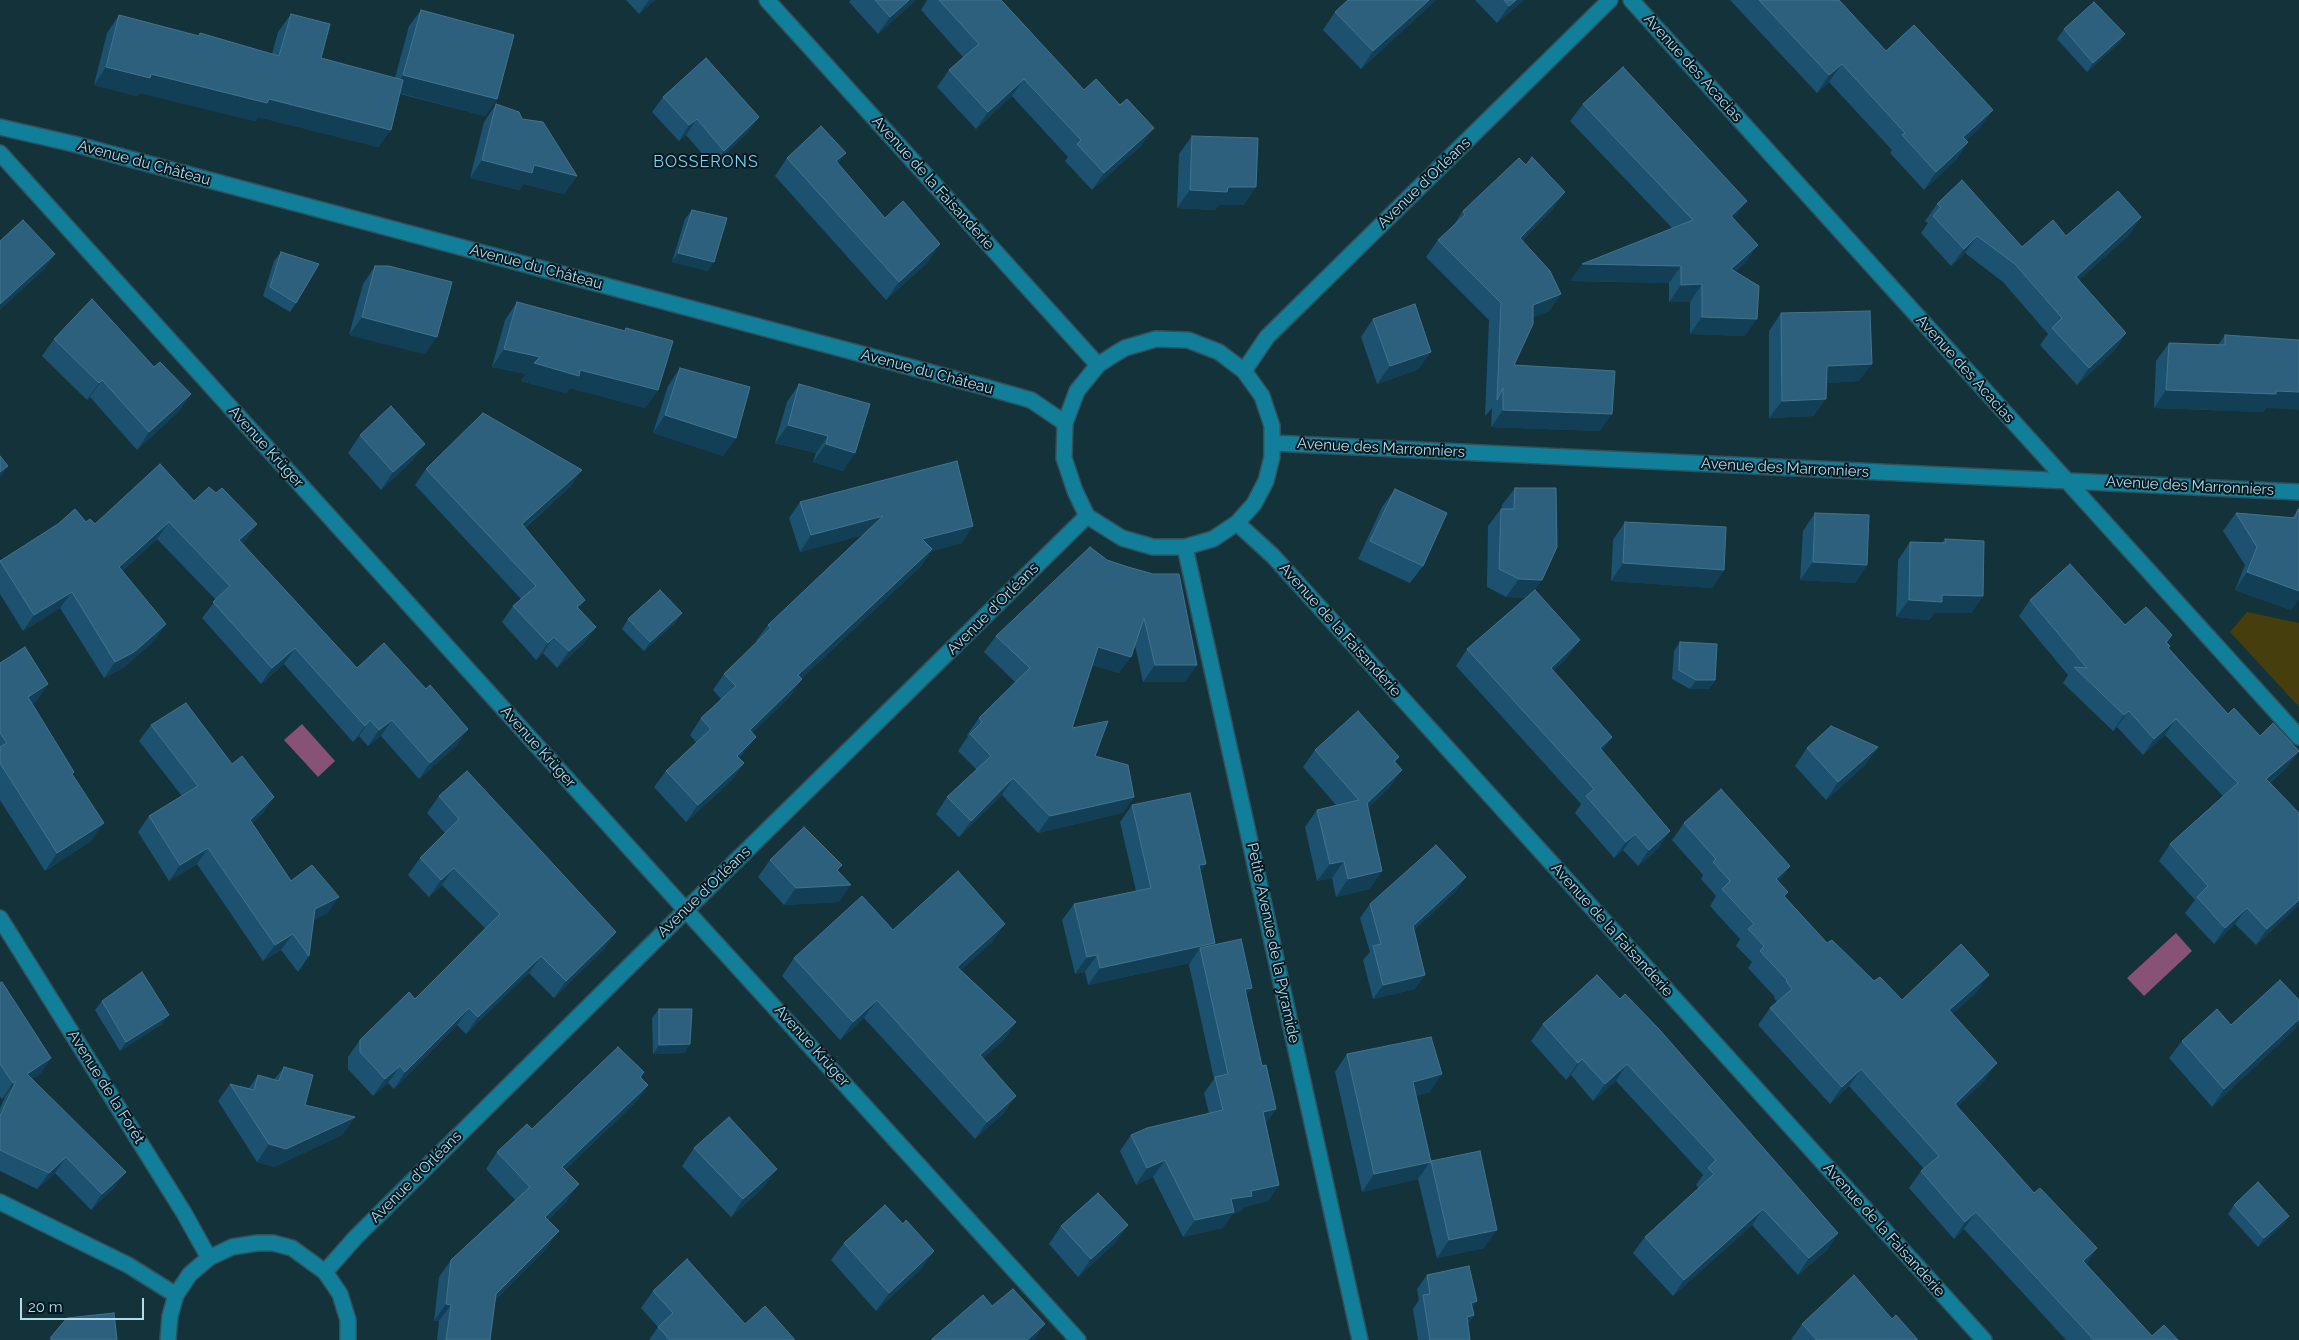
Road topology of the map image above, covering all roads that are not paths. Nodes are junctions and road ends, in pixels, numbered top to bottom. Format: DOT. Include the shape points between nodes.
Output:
graph roads {
  1 [pos="767,0"];
  2 [pos="1610,0"];
  3 [pos="1631,0"];
  4 [pos="0,127"];
  5 [pos="0,153"];
  6 [pos="1098,365"];
  7 [pos="1244,371"];
  8 [pos="1065,423"];
  9 [pos="1272,444"];
  10 [pos="2067,481"];
  11 [pos="2299,492"];
  12 [pos="1087,516"];
  13 [pos="1237,522"];
  14 [pos="1186,547"];
  15 [pos="2299,737"];
  16 [pos="686,910"];
  17 [pos="0,918"];
  18 [pos="0,1202"];
  19 [pos="209,1258"];
  20 [pos="325,1272"];
  21 [pos="176,1295"];
  22 [pos="168,1340"];
  23 [pos="348,1340"];
  24 [pos="1078,1340"];
  25 [pos="1360,1340"];
  26 [pos="1984,1340"];
  1 -- 6 [label="street, Avenue de la Faisanderie"];
  2 -- 7 [label="street, Avenue d'Orléans" via="1267,337"];
  3 -- 10 [label="street, Avenue des Acacias"];
  4 -- 8 [label="street, Avenue du Château" via="84,146 985,387 1031,400"];
  5 -- 16 [label="street, Avenue Krüger"];
  6 -- 7 [label="street" via="1125,348 1156,339 1188,340 1219,352"];
  6 -- 8 [label="street" via="1077,392"];
  7 -- 9 [label="street" via="1262,396 1272,426"];
  8 -- 12 [label="street" via="1064,458"];
  9 -- 10 [label="street, Avenue des Marronniers"];
  9 -- 13 [label="street" via="1266,482 1254,504"];
  10 -- 11 [label="street, Avenue des Marronniers"];
  10 -- 15 [label="street, Avenue des Acacias"];
  12 -- 14 [label="street" via="1122,538 1152,547"];
  12 -- 16 [label="street, Avenue d'Orléans"];
  13 -- 14 [label="street" via="1213,539"];
  13 -- 26 [label="street, Avenue de la Faisanderie" via="1273,556"];
  14 -- 25 [label="street, Petite Avenue de la Pyramide"];
  16 -- 20 [label="street, Avenue d'Orléans" via="356,1237"];
  16 -- 24 [label="street, Avenue Krüger"];
  17 -- 19 [label="street, Avenue de la Forêt"];
  18 -- 21 [label="street" via="128,1264"];
  19 -- 20 [label="street" via="232,1247 273,1243 292,1248"];
  19 -- 21 [label="street" via="190,1274"];
  20 -- 23 [label="street" via="340,1294 348,1320"];
  21 -- 22 [label="street"];
}
